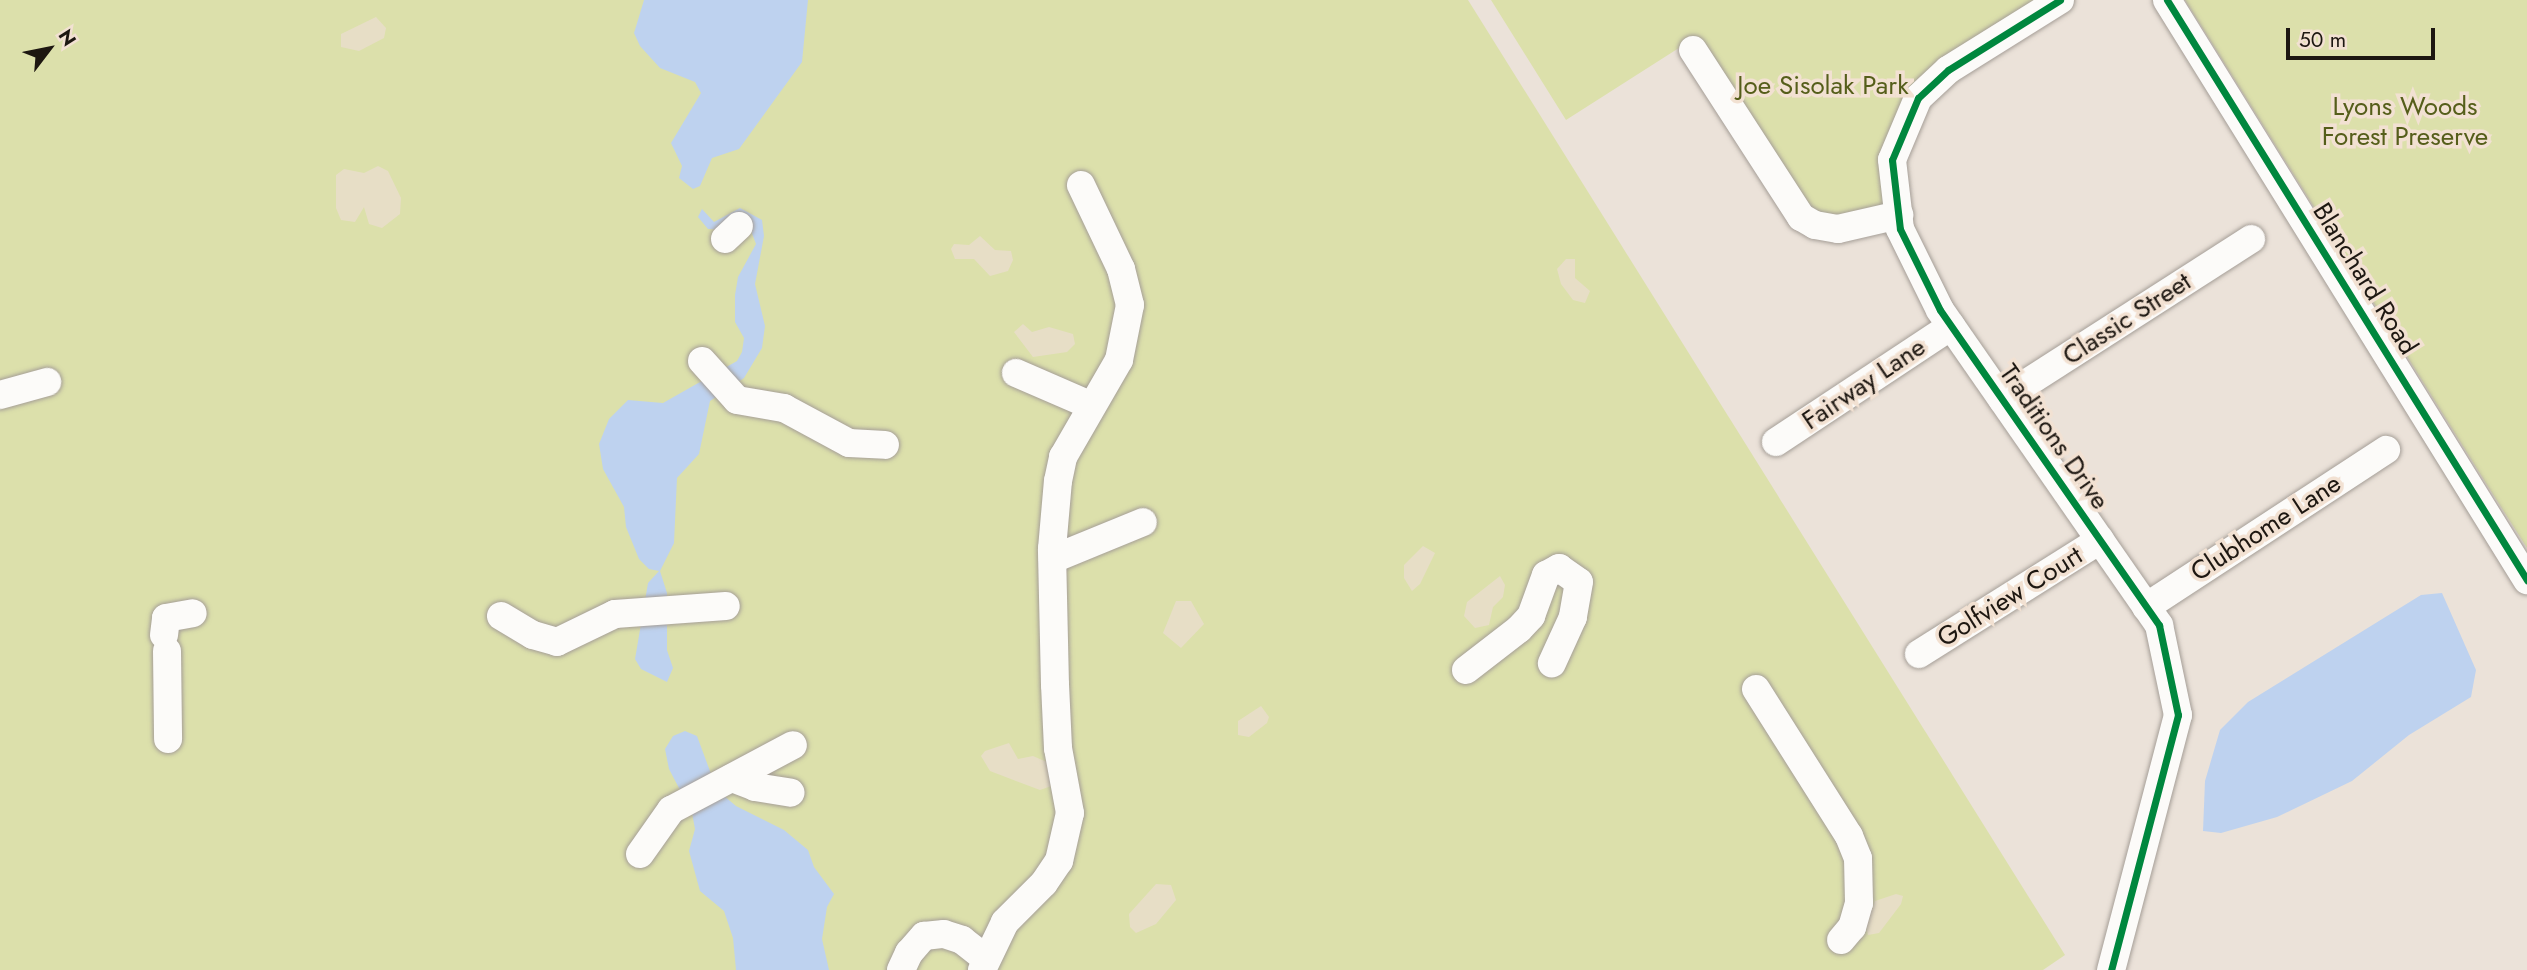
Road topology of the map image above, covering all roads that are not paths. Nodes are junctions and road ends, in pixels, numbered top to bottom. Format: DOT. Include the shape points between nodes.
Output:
graph roads {
  1 [pos="2060,0"];
  2 [pos="2167,0"];
  3 [pos="1693,50"];
  4 [pos="1081,185"];
  5 [pos="1899,215"];
  6 [pos="2251,239"];
  7 [pos="1951,326"];
  8 [pos="1016,373"];
  9 [pos="714,374"];
  10 [pos="47,382"];
  11 [pos="0,395"];
  12 [pos="2002,399"];
  13 [pos="1090,405"];
  14 [pos="1776,442"];
  15 [pos="885,445"];
  16 [pos="2386,450"];
  17 [pos="1143,522"];
  18 [pos="2100,540"];
  19 [pos="1053,559"];
  20 [pos="2527,580"];
  21 [pos="726,606"];
  22 [pos="2146,607"];
  23 [pos="193,613"];
  24 [pos="500,616"];
  25 [pos="1919,654"];
  26 [pos="1552,663"];
  27 [pos="1466,670"];
  28 [pos="1756,689"];
  29 [pos="168,739"];
  30 [pos="793,745"];
  31 [pos="726,780"];
  32 [pos="792,793"];
  33 [pos="640,854"];
  34 [pos="1841,940"];
  35 [pos="983,964"];
  36 [pos="901,970"];
  37 [pos="2111,970"];
  1 -- 5 [label="street, Traditions Drive" via="1948,70 1918,98 1892,160"];
  2 -- 20 [label="street, Blanchard Road"];
  3 -- 5 [label="street" via="1801,217 1838,229"];
  4 -- 13 [label="street" via="1121,269 1130,305 1119,360"];
  5 -- 7 [label="street, Traditions Drive" via="1900,229"];
  6 -- 12 [label="street, Classic Street"];
  7 -- 12 [label="street, Traditions Drive"];
  7 -- 14 [label="street, Fairway Lane"];
  8 -- 13 [label="street"];
  9 -- 15 [label="street" via="737,400 785,408 849,443"];
  10 -- 11 [label="street"];
  12 -- 18 [label="street, Traditions Drive"];
  13 -- 19 [label="street" via="1063,457"];
  16 -- 22 [label="street, Clubhome Lane"];
  17 -- 19 [label="street"];
  18 -- 22 [label="street, Traditions Drive"];
  18 -- 25 [label="street, Golfview Court"];
  19 -- 35 [label="street" via="1058,748 1070,813 1067,835 1044,883 1005,922"];
  21 -- 24 [label="street" via="615,614 557,642 533,635"];
  22 -- 37 [label="street, Traditions Drive" via="2159,625 2178,715"];
  23 -- 29 [label="street" via="166,618"];
  26 -- 27 [label="street" via="1573,617 1579,582 1559,568 1546,576 1531,616"];
  28 -- 34 [label="street" via="1849,836 1858,858 1859,902 1852,927"];
  30 -- 31 [label="street"];
  31 -- 32 [label="street"];
  31 -- 33 [label="street" via="664,818"];
  35 -- 36 [label="street" via="962,940 944,934 924,936 908,953"];
}
